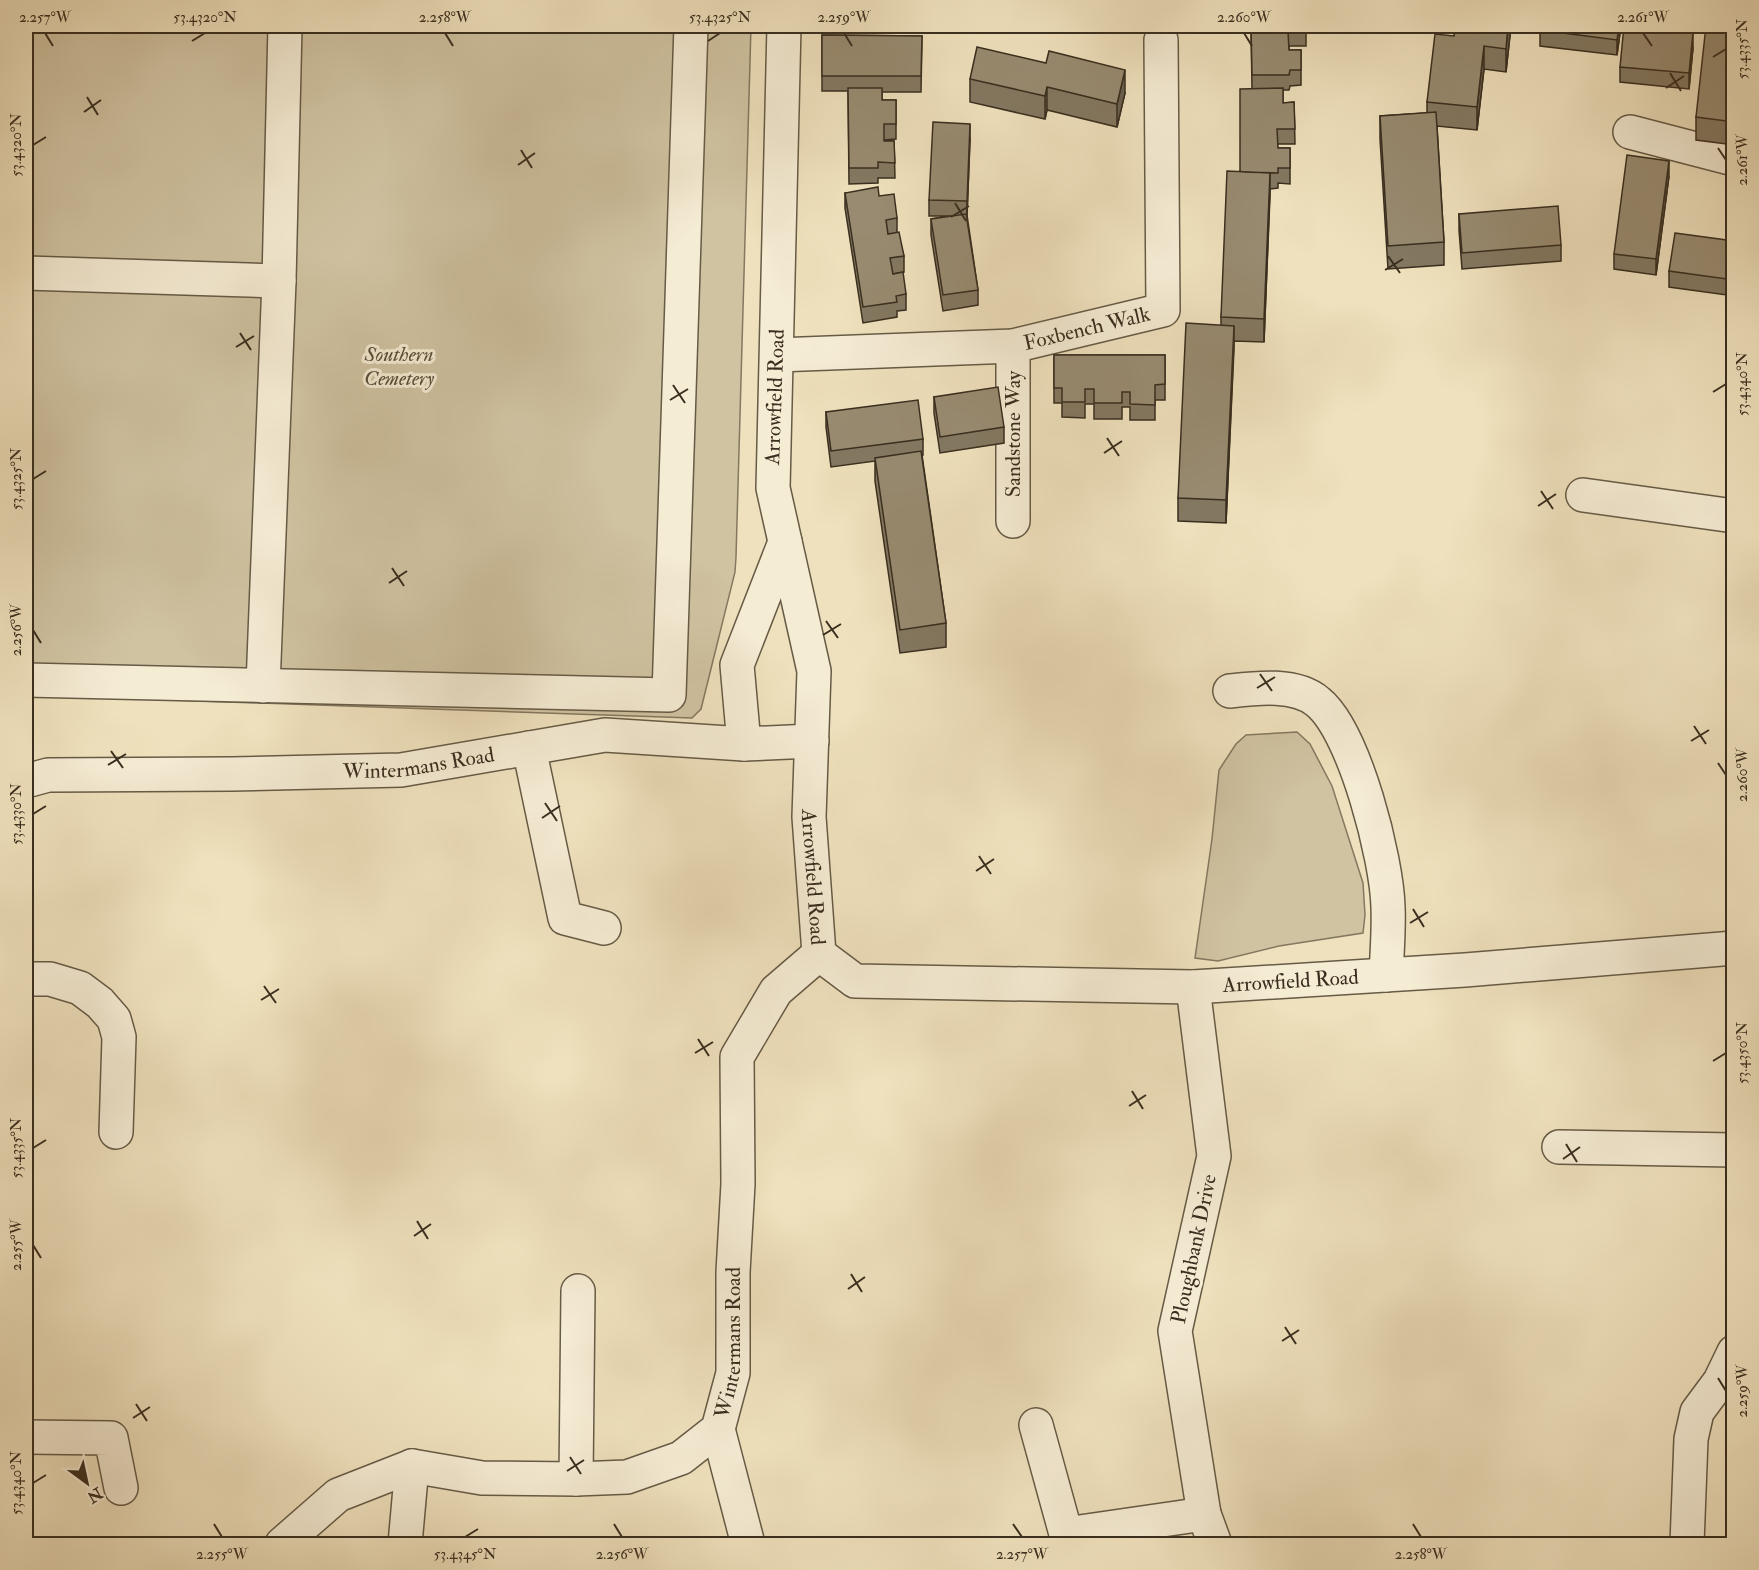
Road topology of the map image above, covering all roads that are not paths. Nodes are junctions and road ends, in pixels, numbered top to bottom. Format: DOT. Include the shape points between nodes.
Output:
graph roads {
  1 [pos="285,26"];
  2 [pos="691,26"];
  3 [pos="784,26"];
  4 [pos="1161,39"];
  5 [pos="1630,132"];
  6 [pos="1734,159"];
  7 [pos="26,273"];
  8 [pos="279,281"];
  9 [pos="1013,346"];
  10 [pos="777,355"];
  11 [pos="1583,495"];
  12 [pos="1734,516"];
  13 [pos="1013,521"];
  14 [pos="785,542"];
  15 [pos="26,680"];
  16 [pos="262,686"];
  17 [pos="1230,691"];
  18 [pos="812,741"];
  19 [pos="744,744"];
  20 [pos="529,748"];
  21 [pos="26,781"];
  22 [pos="604,928"];
  23 [pos="1734,948"];
  24 [pos="819,954"];
  25 [pos="1386,975"];
  26 [pos="26,979"];
  27 [pos="1193,987"];
  28 [pos="116,1132"];
  29 [pos="1559,1147"];
  30 [pos="1734,1150"];
  31 [pos="578,1291"];
  32 [pos="1734,1352"];
  33 [pos="1036,1425"];
  34 [pos="718,1429"];
  35 [pos="26,1437"];
  36 [pos="412,1466"];
  37 [pos="576,1479"];
  38 [pos="121,1488"];
  39 [pos="1204,1514"];
  40 [pos="1066,1539"];
  41 [pos="282,1545"];
  42 [pos="405,1545"];
  43 [pos="748,1545"];
  44 [pos="1215,1545"];
  45 [pos="1687,1545"];
  1 -- 8 [label="street"];
  2 -- 16 [label="street" via="669,695"];
  3 -- 10 [label="street, Arrowfield Road"];
  4 -- 9 [label="street, Foxbench Walk" via="1163,310"];
  5 -- 6 [label="street"];
  7 -- 8 [label="street"];
  8 -- 16 [label="street"];
  9 -- 10 [label="street, Foxbench Walk"];
  9 -- 13 [label="street, Sandstone Way"];
  10 -- 14 [label="street, Arrowfield Road" via="772,488"];
  11 -- 12 [label="street"];
  14 -- 18 [label="street, Arrowfield Road" via="814,671"];
  14 -- 19 [label="street" via="737,665"];
  15 -- 16 [label="street"];
  17 -- 25 [label="street" via="1264,687 1301,692 1318,701 1342,734 1374,825 1385,871"];
  18 -- 19 [label="street, Wintermans Road"];
  18 -- 24 [label="street, Arrowfield Road" via="808,818"];
  19 -- 20 [label="street, Wintermans Road" via="605,735"];
  20 -- 21 [label="street, Wintermans Road" via="401,770 48,775"];
  20 -- 22 [label="street" via="565,918"];
  23 -- 25 [label="street, Arrowfield Road"];
  24 -- 27 [label="street, Arrowfield Road" via="855,981"];
  24 -- 34 [label="street, Wintermans Road" via="776,991 737,1057 733,1373"];
  25 -- 27 [label="street, Arrowfield Road"];
  26 -- 28 [label="street" via="50,979 80,988 114,1019 119,1036"];
  27 -- 39 [label="street, Ploughbank Drive" via="1214,1156 1175,1331"];
  29 -- 30 [label="street"];
  31 -- 37 [label="street"];
  32 -- 45 [label="street" via="1720,1381 1697,1412 1691,1439"];
  33 -- 40 [label="street"];
  34 -- 37 [label="street, Wintermans Road" via="681,1458 627,1477"];
  34 -- 43 [label="street"];
  35 -- 38 [label="street" via="111,1437"];
  36 -- 37 [label="street, Wintermans Road" via="482,1478"];
  36 -- 41 [label="street" via="338,1495"];
  36 -- 42 [label="street"];
  39 -- 40 [label="street"];
  39 -- 44 [label="street, Ploughbank Drive"];
}
